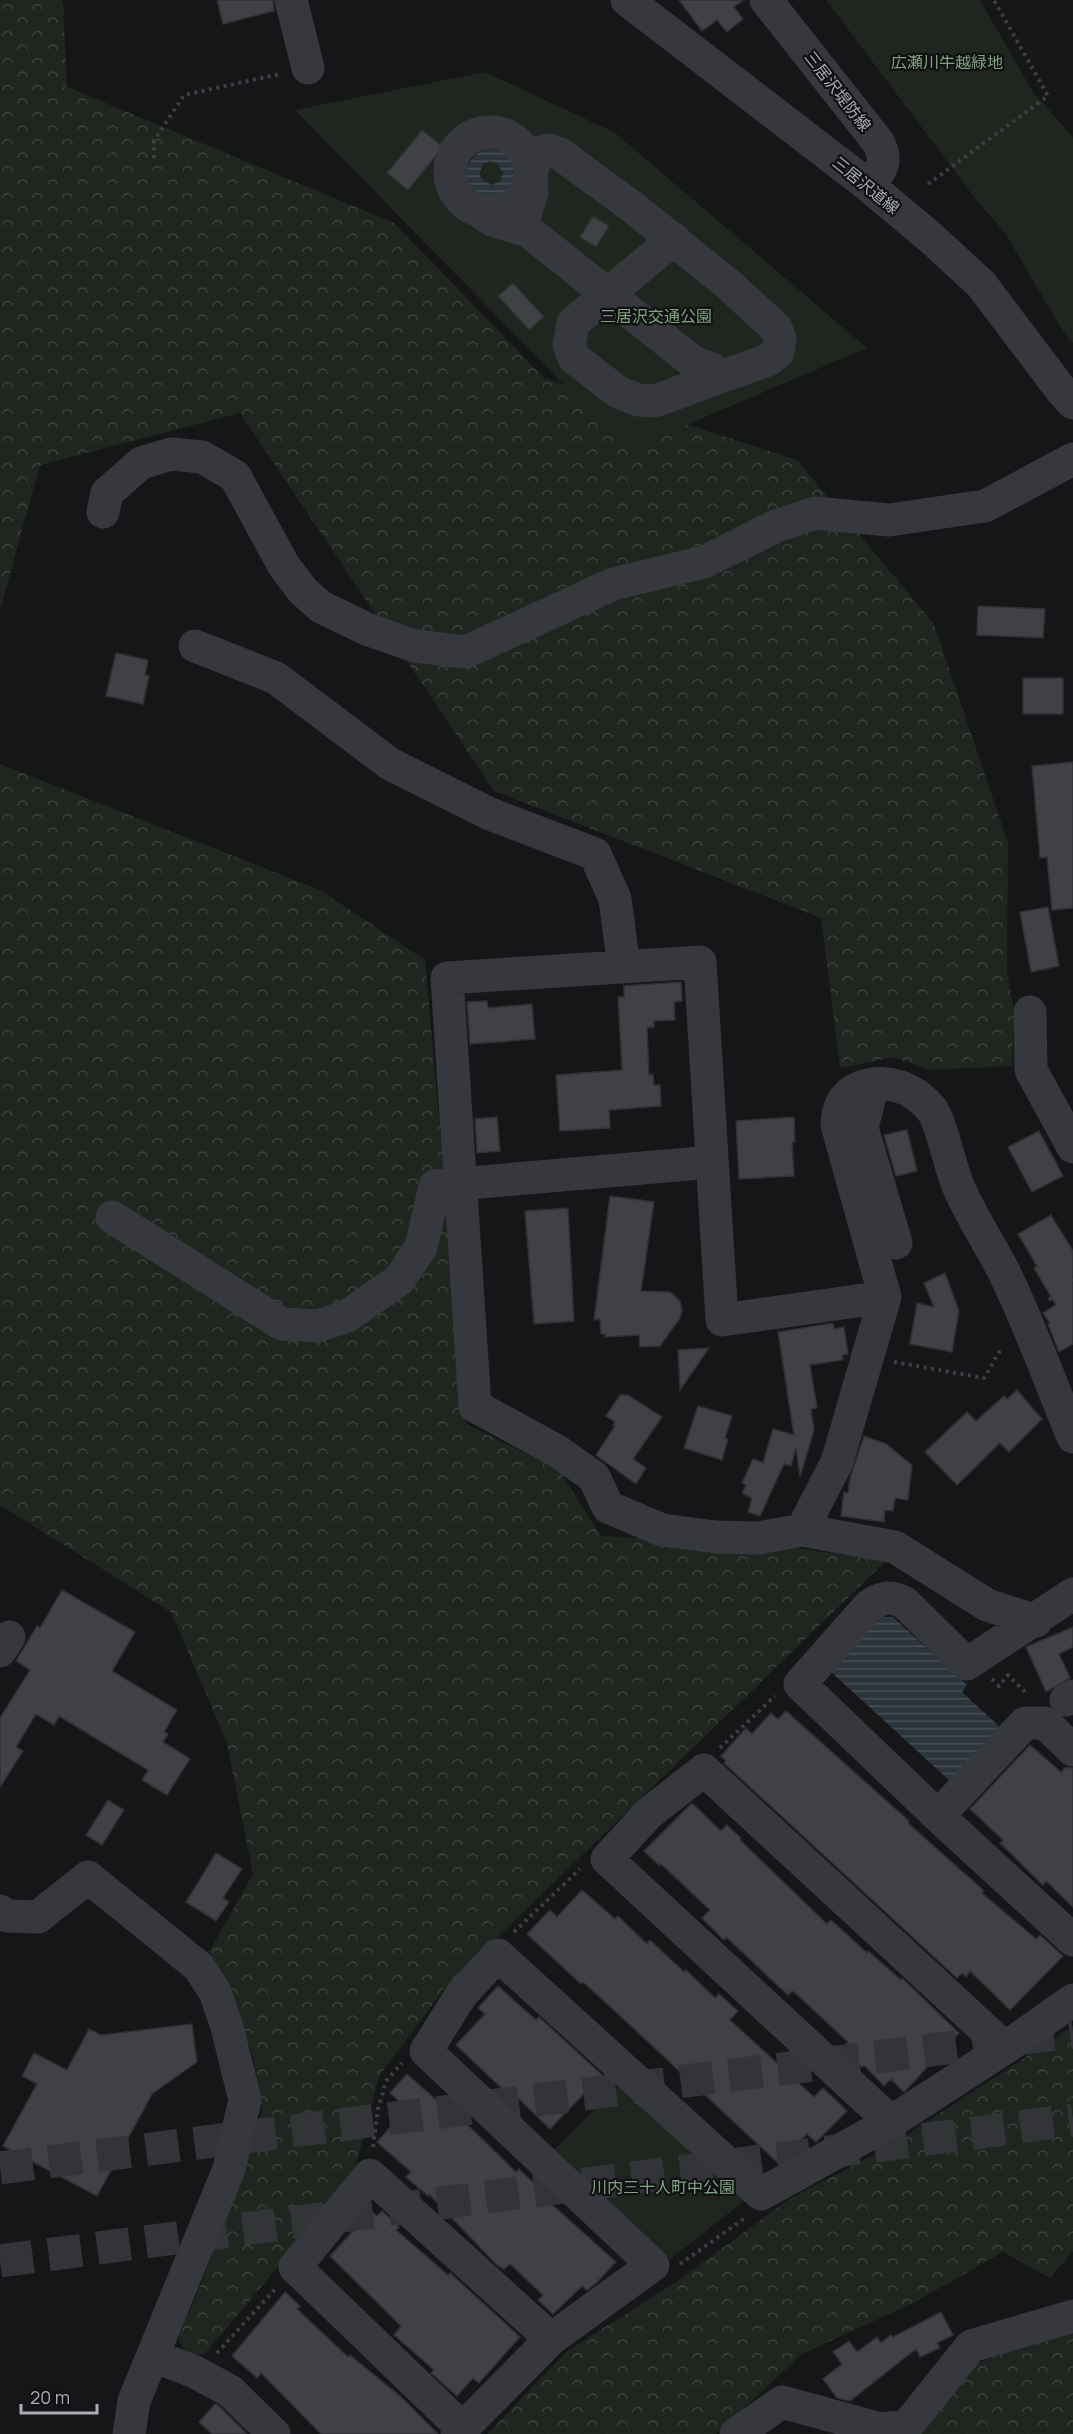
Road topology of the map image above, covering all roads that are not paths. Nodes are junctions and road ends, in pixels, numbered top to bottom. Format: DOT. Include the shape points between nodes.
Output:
graph roads {
  1 [pos="291,0"];
  2 [pos="627,0"];
  3 [pos="766,0"];
  4 [pos="308,68"];
  5 [pos="531,173"];
  6 [pos="869,186"];
  7 [pos="478,210"];
  8 [pos="528,231"];
  9 [pos="674,239"];
  10 [pos="606,294"];
  11 [pos="691,375"];
  12 [pos="1073,403"];
  13 [pos="1073,459"];
  14 [pos="103,512"];
  15 [pos="195,646"];
  16 [pos="624,967"];
  17 [pos="1030,1012"];
  18 [pos="873,1084"];
  19 [pos="1073,1147"];
  20 [pos="712,1162"];
  21 [pos="459,1185"];
  22 [pos="112,1217"];
  23 [pos="896,1243"];
  24 [pos="885,1297"];
  25 [pos="1073,1437"];
  26 [pos="802,1530"];
  27 [pos="1073,1594"];
  28 [pos="1036,1621"];
  29 [pos="1073,1750"];
  30 [pos="938,1816"];
  31 [pos="0,1911"];
  32 [pos="1073,1940"];
  33 [pos="1073,2000"];
  34 [pos="1005,2048"];
  35 [pos="891,2122"];
  36 [pos="1073,2316"];
  37 [pos="551,2339"];
  38 [pos="153,2356"];
  39 [pos="460,2431"];
  40 [pos="129,2434"];
  41 [pos="274,2434"];
  42 [pos="736,2434"];
  1 -- 4 [label="street"];
  2 -- 6 [label="street, 三居沢道線"];
  3 -- 6 [label="street, 三居沢堤防線" via="878,142 884,154 882,167"];
  5 -- 7 [label="street" via="529,185 514,205 503,211"];
  5 -- 7 [label="street" via="523,149 503,134 491,132 467,139 458,148 450,172 457,196"];
  5 -- 8 [label="street" via="532,193 524,218"];
  5 -- 9 [label="street" via="540,152 560,154"];
  6 -- 12 [label="street, 三居沢道線" via="981,284"];
  7 -- 8 [label="street" via="492,220"];
  8 -- 10 [label="street"];
  9 -- 10 [label="street"];
  9 -- 11 [label="street" via="776,328 780,339 778,352 768,360 750,367"];
  10 -- 11 [label="street"];
  10 -- 11 [label="street" via="573,323 569,345 574,358 618,392 638,400 655,401"];
  13 -- 14 [label="street" via="985,507 889,520 815,513 776,526 704,562 613,584 466,652 415,646 321,608 284,566 235,476 202,457 171,454 141,463 107,493"];
  15 -- 16 [label="street" via="276,678 390,764 490,814 595,854 615,898"];
  16 -- 20 [label="street" via="700,962"];
  16 -- 21 [label="street" via="447,978"];
  17 -- 19 [label="street" via="1031,1070"];
  18 -- 23 [label="street" via="862,1128"];
  18 -- 24 [label="street" via="856,1089 844,1099 837,1113 837,1125"];
  18 -- 25 [label="street" via="902,1086 933,1111 957,1184 1005,1274"];
  20 -- 21 [label="street"];
  20 -- 24 [label="street" via="722,1320"];
  21 -- 22 [label="street" via="435,1186 421,1247 399,1280 347,1316 318,1326 282,1324"];
  21 -- 26 [label="street" via="475,1406 557,1451 594,1477 608,1507 662,1530 758,1538"];
  24 -- 26 [label="street" via="837,1462"];
  26 -- 28 [label="street" via="895,1547 987,1605"];
  27 -- 28 [label="street"];
  28 -- 30 [label="street" via="967,1665 905,1603 895,1597 882,1598 870,1605 800,1684"];
  29 -- 30 [label="street" via="1045,1723 1025,1723"];
  30 -- 32 [label="street"];
  31 -- 38 [label="street" via="7,1916 38,1917 88,1877 199,1967 215,1992 244,2100 229,2169"];
  33 -- 34 [label="street"];
  34 -- 35 [label="street"];
  34 -- 35 [label="street" via="704,1770 648,1814 607,1859"];
  35 -- 37 [label="street" via="761,2194 498,1955 461,1995 426,2051 652,2265"];
  36 -- 42 [label="street" via="971,2346 907,2426 880,2429 782,2402"];
  37 -- 39 [label="street"];
  37 -- 39 [label="street" via="370,2175 295,2267"];
  38 -- 40 [label="street" via="134,2401"];
  38 -- 41 [label="street" via="230,2391"];
}
